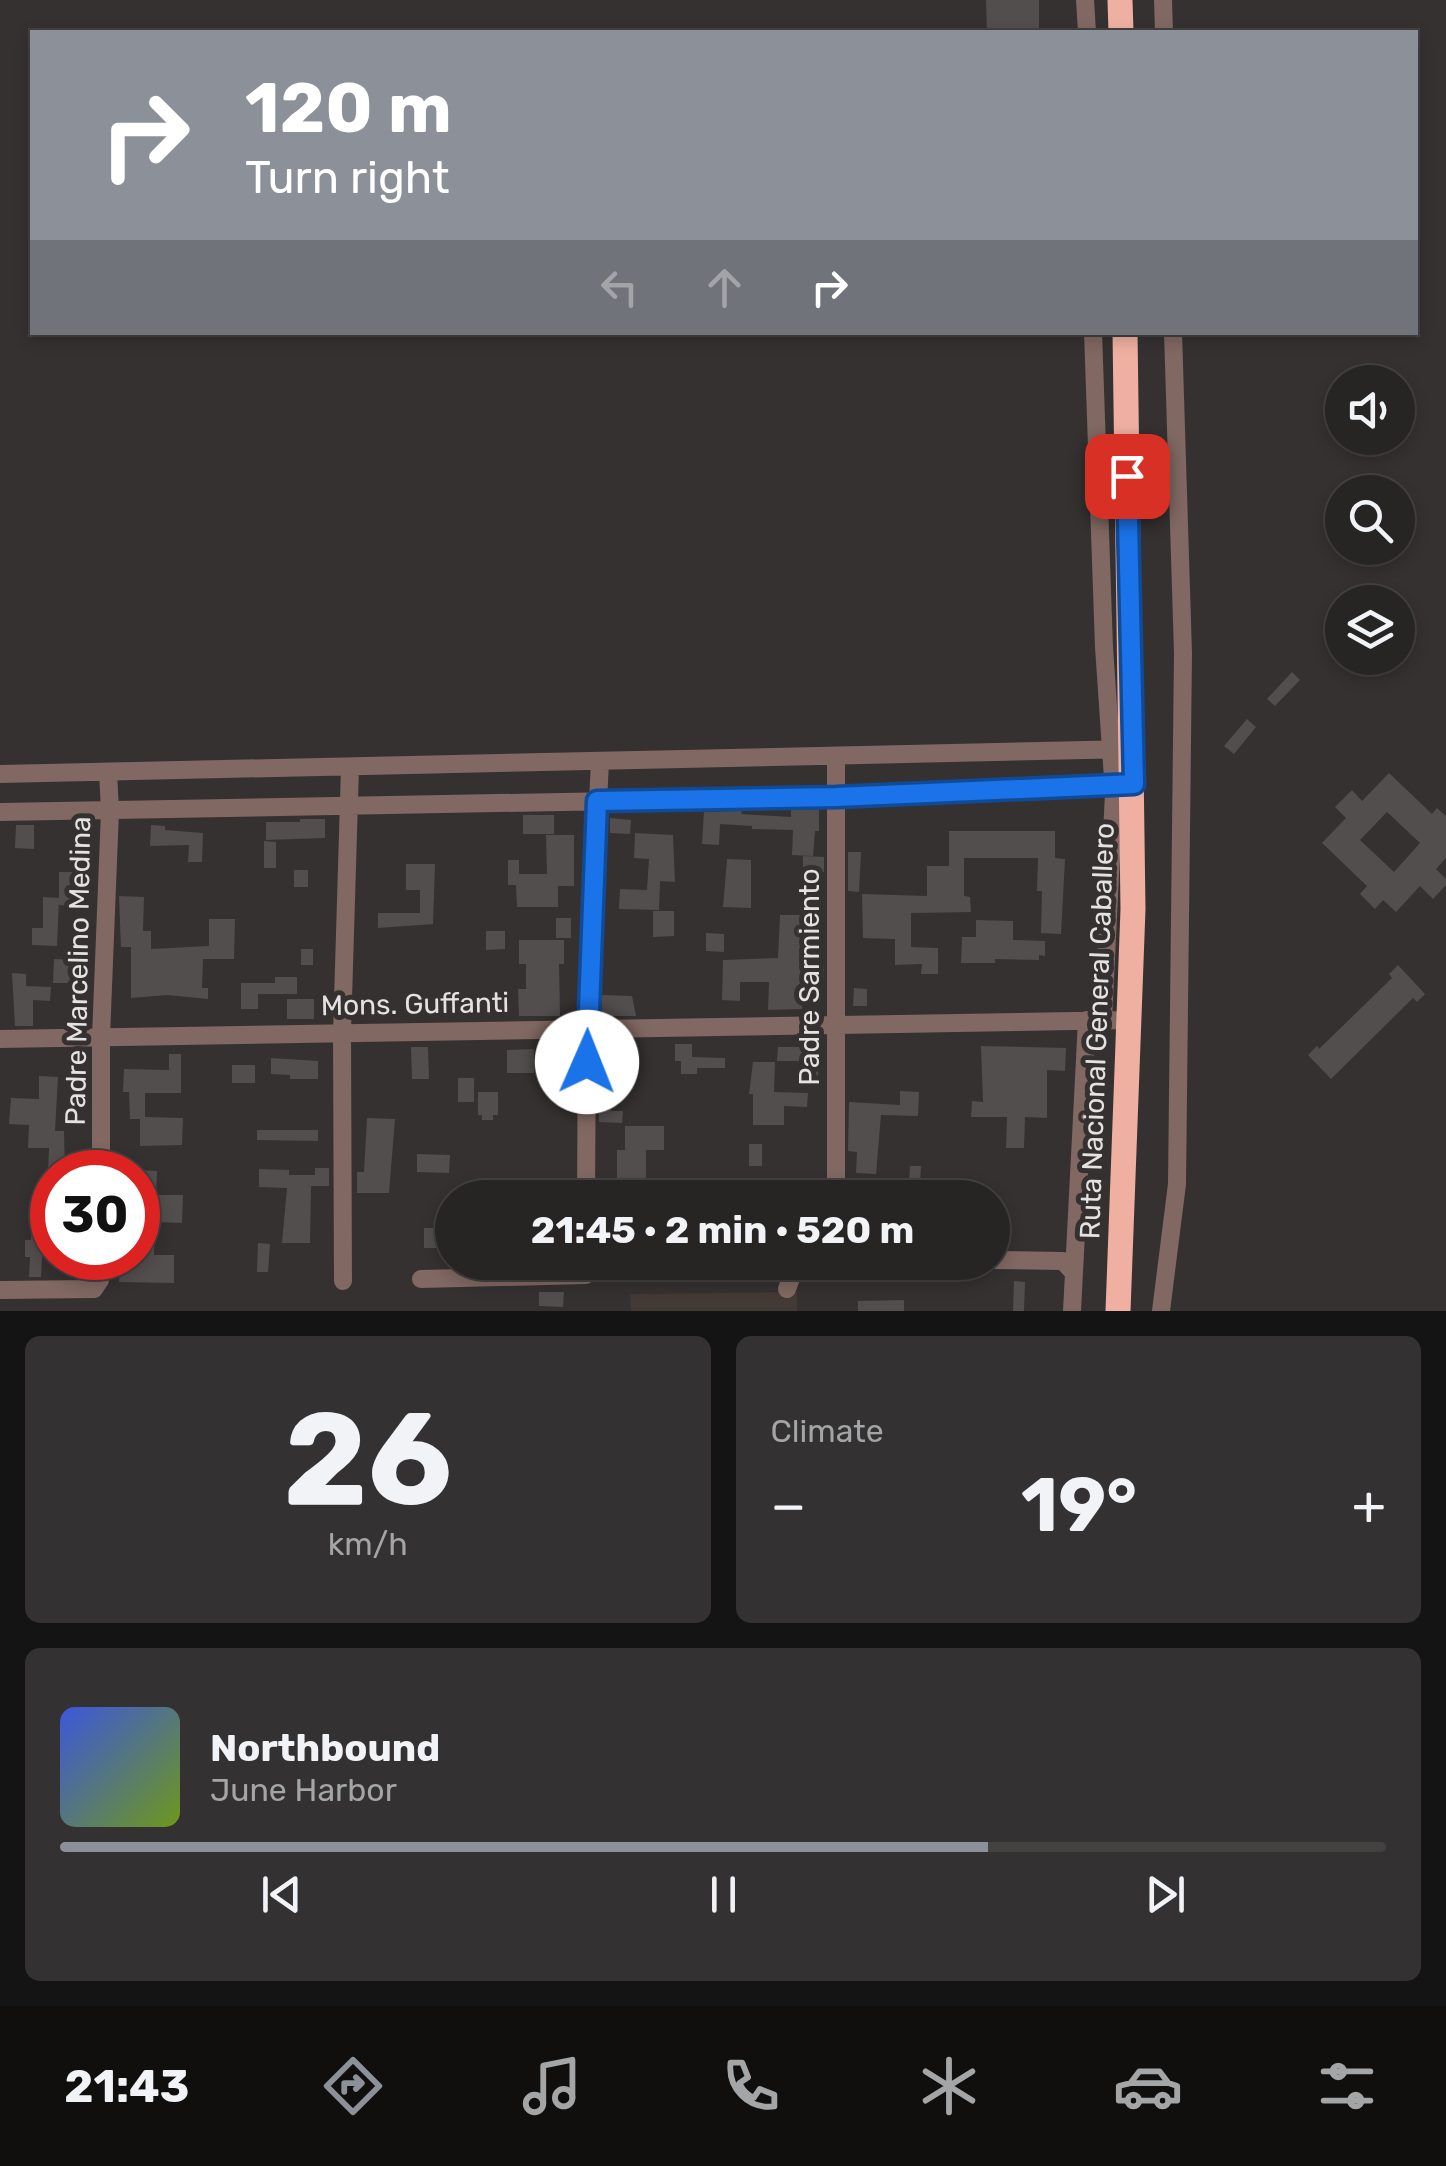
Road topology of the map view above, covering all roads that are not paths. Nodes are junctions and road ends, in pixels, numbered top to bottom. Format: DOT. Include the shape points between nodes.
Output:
graph roads {
  1 [pos="1085,0"];
  2 [pos="1120,0"];
  3 [pos="1163,0"];
  4 [pos="1087,30"];
  5 [pos="1120,30"];
  6 [pos="1164,30"];
  7 [pos="1093,335"];
  8 [pos="1125,335"];
  9 [pos="1173,335"];
  10 [pos="1122,749"];
  11 [pos="836,757"];
  12 [pos="600,761"];
  13 [pos="350,766"];
  14 [pos="108,772"];
  15 [pos="0,774"];
  16 [pos="1124,784"];
  17 [pos="836,797"];
  18 [pos="597,801"];
  19 [pos="350,808"];
  20 [pos="110,811"];
  21 [pos="0,812"];
  22 [pos="1095,1020"];
  23 [pos="1131,1020"];
  24 [pos="836,1025"];
  25 [pos="588,1029"];
  26 [pos="342,1033"];
  27 [pos="102,1037"];
  28 [pos="0,1039"];
  29 [pos="101,1150"];
  30 [pos="586,1180"];
  31 [pos="836,1180"];
  32 [pos="1010,1260"];
  33 [pos="1073,1272"];
  34 [pos="435,1278"];
  35 [pos="421,1279"];
  36 [pos="100,1280"];
  37 [pos="790,1280"];
  38 [pos="343,1281"];
  39 [pos="787,1289"];
  40 [pos="0,1290"];
  41 [pos="1072,1311"];
  42 [pos="1118,1311"];
  43 [pos="1161,1311"];
  1 -- 4 [label="street"];
  2 -- 5 [label="highway"];
  3 -- 6 [label="street"];
  7 -- 10 [label="street" via="1103,628"];
  8 -- 10 [label="highway, Ruta Nacional General Caballero"];
  9 -- 43 [label="street" via="1183,653 1179,1046 1177,1184"];
  10 -- 11 [label="street"];
  10 -- 16 [label="highway, Ruta Nacional General Caballero"];
  11 -- 12 [label="street"];
  11 -- 17 [label="street, Padre Sarmiento"];
  12 -- 13 [label="street"];
  12 -- 18 [label="street"];
  13 -- 14 [label="street"];
  13 -- 19 [label="street"];
  14 -- 15 [label="street"];
  14 -- 20 [label="street, Padre Marcelino Medina"];
  16 -- 17 [label="street"];
  16 -- 22 [label="street"];
  16 -- 23 [label="highway, Ruta Nacional General Caballero"];
  17 -- 18 [label="street"];
  17 -- 24 [label="street, Padre Sarmiento"];
  18 -- 19 [label="street"];
  18 -- 25 [label="street"];
  19 -- 20 [label="street"];
  19 -- 26 [label="street"];
  20 -- 21 [label="street"];
  20 -- 27 [label="street, Padre Marcelino Medina"];
  22 -- 23 [label="street, Mons. Guffanti"];
  22 -- 24 [label="street, Mons. Guffanti"];
  22 -- 33 [label="street"];
  23 -- 42 [label="highway, Ruta Nacional General Caballero"];
  24 -- 25 [label="street, Mons. Guffanti"];
  24 -- 31 [label="street, Padre Sarmiento"];
  25 -- 26 [label="street, Mons. Guffanti"];
  25 -- 30 [label="street"];
  26 -- 27 [label="street, Mons. Guffanti"];
  26 -- 38 [label="street"];
  27 -- 28 [label="street, Mons. Guffanti"];
  27 -- 29 [label="street, Padre Marcelino Medina"];
  32 -- 33 [label="street" via="1063,1261"];
  33 -- 41 [label="street"];
  34 -- 35 [label="street"];
  36 -- 40 [label="street" via="94,1289"];
  37 -- 39 [label="street"];
}
